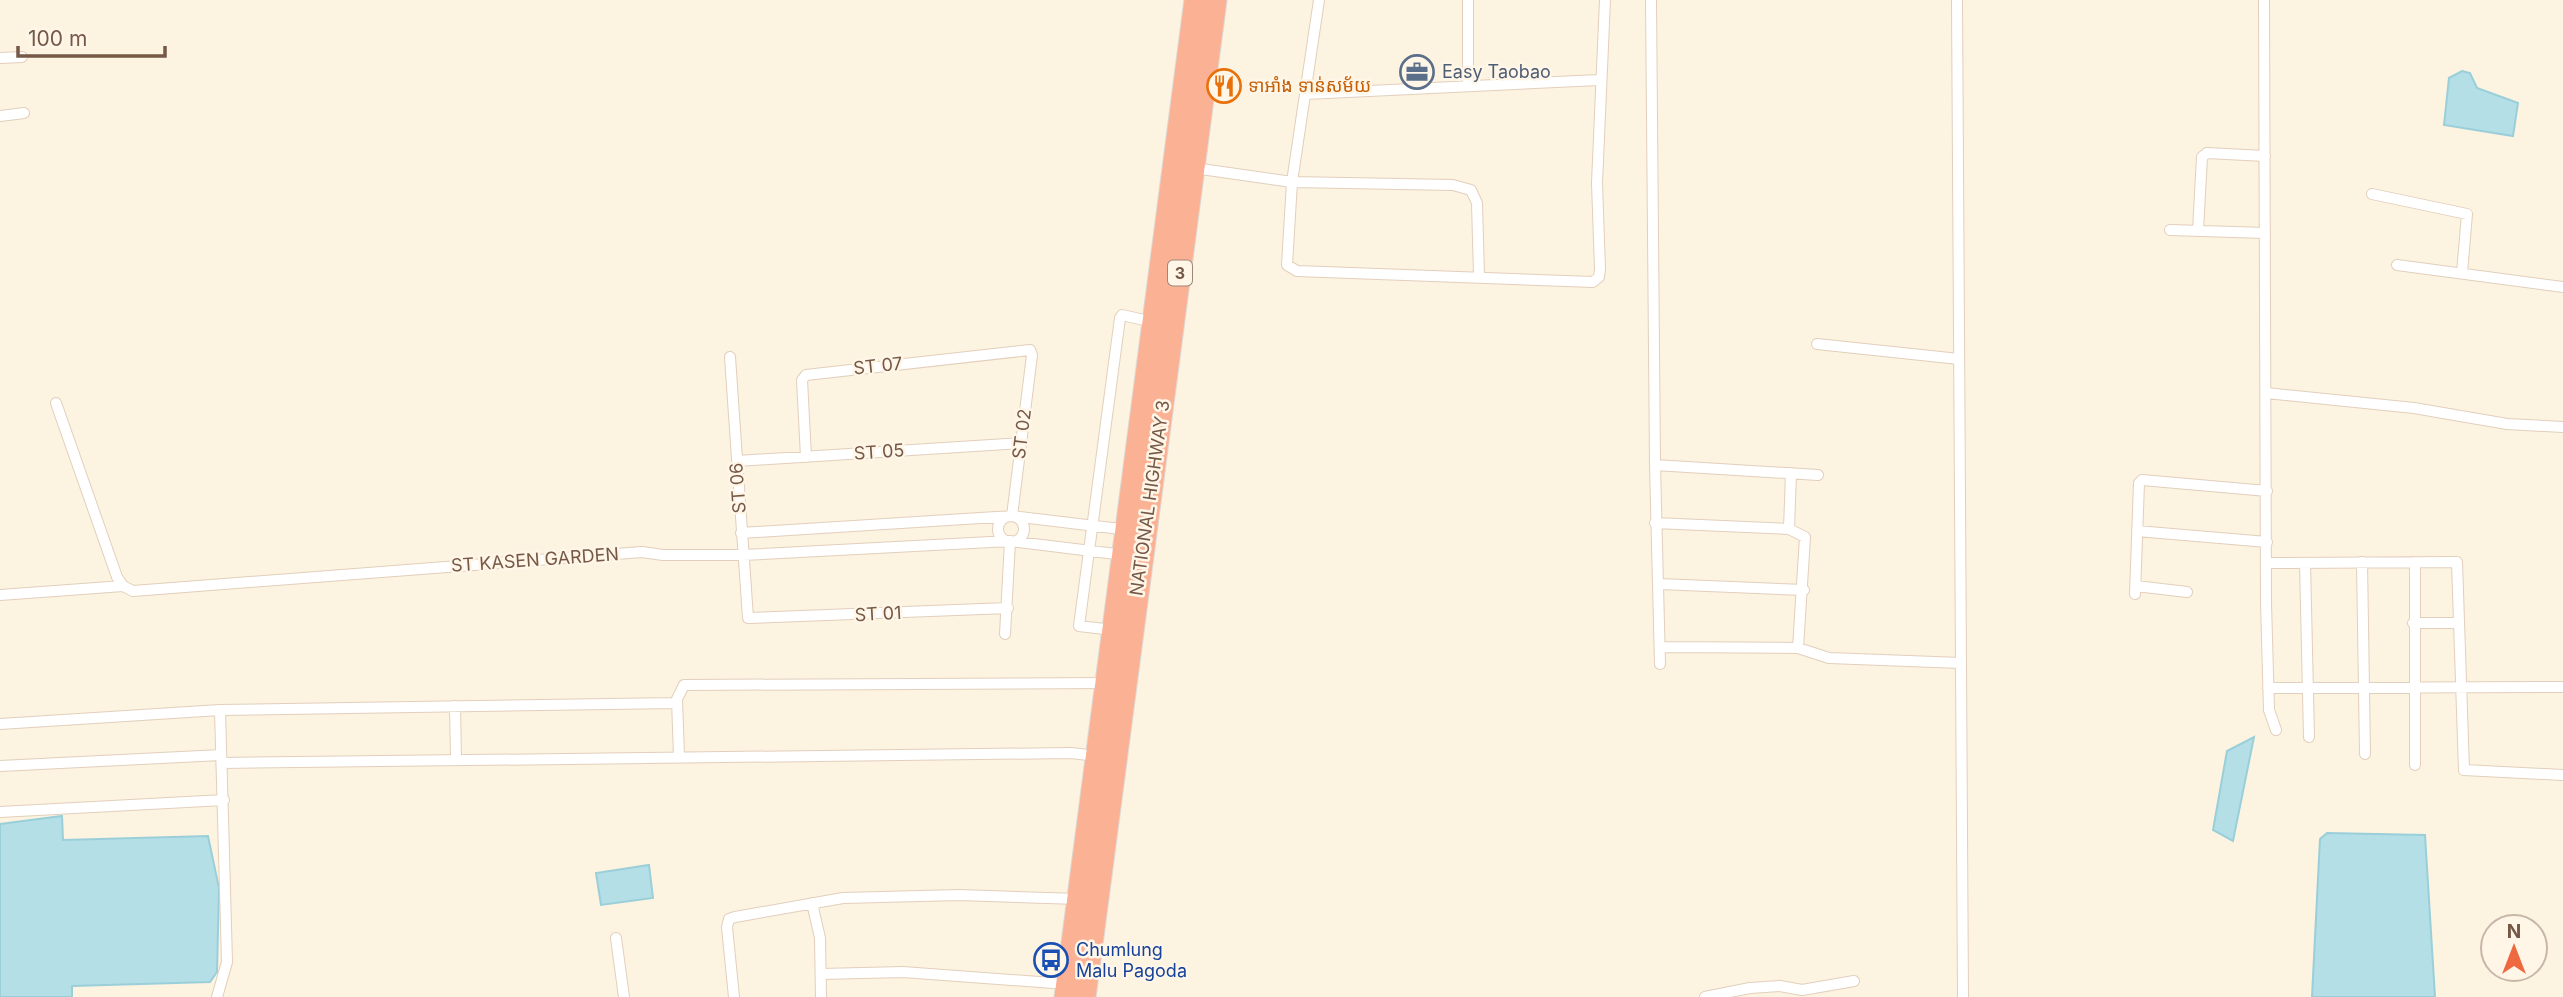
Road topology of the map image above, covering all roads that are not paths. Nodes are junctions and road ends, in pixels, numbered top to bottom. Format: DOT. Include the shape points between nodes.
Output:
graph roads {
  1 [pos="1195,0"];
  2 [pos="1216,0"];
  3 [pos="1319,0"];
  4 [pos="1468,0"];
  5 [pos="1605,0"];
  6 [pos="1651,0"];
  7 [pos="1956,0"];
  8 [pos="2264,0"];
  9 [pos="22,57"];
  10 [pos="0,58"];
  11 [pos="1600,80"];
  12 [pos="1468,86"];
  13 [pos="1306,94"];
  14 [pos="24,113"];
  15 [pos="0,116"];
  16 [pos="2265,156"];
  17 [pos="1194,168"];
  18 [pos="1292,182"];
  19 [pos="2372,194"];
  20 [pos="2171,229"];
  21 [pos="2198,230"];
  22 [pos="2265,233"];
  23 [pos="2397,265"];
  24 [pos="2462,273"];
  25 [pos="1479,276"];
  26 [pos="2563,287"];
  27 [pos="1153,322"];
  28 [pos="1816,344"];
  29 [pos="1032,352"];
  30 [pos="730,357"];
  31 [pos="1959,359"];
  32 [pos="2266,393"];
  33 [pos="56,403"];
  34 [pos="2563,427"];
  35 [pos="1021,443"];
  36 [pos="806,457"];
  37 [pos="737,461"];
  38 [pos="1655,465"];
  39 [pos="1791,473"];
  40 [pos="1818,475"];
  41 [pos="2267,491"];
  42 [pos="1012,516"];
  43 [pos="1655,523"];
  44 [pos="1091,525"];
  45 [pos="1789,529"];
  46 [pos="1136,531"];
  47 [pos="2137,531"];
  48 [pos="741,533"];
  49 [pos="1010,541"];
  50 [pos="2267,542"];
  51 [pos="1088,550"];
  52 [pos="743,555"];
  53 [pos="1133,556"];
  54 [pos="2362,562"];
  55 [pos="2414,562"];
  56 [pos="2267,563"];
  57 [pos="2305,563"];
  58 [pos="1659,584"];
  59 [pos="122,586"];
  60 [pos="1804,590"];
  61 [pos="2188,592"];
  62 [pos="0,595"];
  63 [pos="1008,608"];
  64 [pos="748,618"];
  65 [pos="2413,623"];
  66 [pos="2458,623"];
  67 [pos="1113,631"];
  68 [pos="1005,634"];
  69 [pos="1660,647"];
  70 [pos="1798,649"];
  71 [pos="1961,663"];
  72 [pos="1660,664"];
  73 [pos="1106,683"];
  74 [pos="2461,687"];
  75 [pos="2563,687"];
  76 [pos="2268,688"];
  77 [pos="2308,688"];
  78 [pos="2363,688"];
  79 [pos="2413,688"];
  80 [pos="677,703"];
  81 [pos="455,706"];
  82 [pos="220,710"];
  83 [pos="0,724"];
  84 [pos="2276,730"];
  85 [pos="2309,737"];
  86 [pos="2365,754"];
  87 [pos="1097,756"];
  88 [pos="679,757"];
  89 [pos="222,759"];
  90 [pos="456,759"];
  91 [pos="2415,765"];
  92 [pos="0,766"];
  93 [pos="2563,775"];
  94 [pos="224,800"];
  95 [pos="0,812"];
  96 [pos="1078,899"];
  97 [pos="812,902"];
  98 [pos="615,938"];
  99 [pos="821,974"];
  100 [pos="1854,981"];
  101 [pos="1066,990"];
  102 [pos="217,997"];
  103 [pos="624,997"];
  104 [pos="734,997"];
  105 [pos="821,997"];
  106 [pos="1085,997"];
  107 [pos="1705,997"];
  108 [pos="1963,997"];
  1 -- 27 [label="highway, NATIONAL HIGHWAY 3 / 3"];
  2 -- 17 [label="highway, NATIONAL HIGHWAY 3 / 3"];
  3 -- 13 [label="street"];
  4 -- 12 [label="street"];
  5 -- 11 [label="street"];
  6 -- 38 [label="street"];
  7 -- 31 [label="street"];
  8 -- 16 [label="street"];
  9 -- 10 [label="street"];
  11 -- 12 [label="street"];
  11 -- 25 [label="street" via="1599,277 1592,282"];
  12 -- 13 [label="street"];
  13 -- 18 [label="street"];
  14 -- 15 [label="street"];
  16 -- 21 [label="street" via="2207,153 2202,157"];
  16 -- 22 [label="street"];
  17 -- 18 [label="street"];
  17 -- 46 [label="highway, NATIONAL HIGHWAY 3 / 3"];
  18 -- 25 [label="street" via="1471,190 1477,203"];
  18 -- 25 [label="street" via="1285,257 1287,265 1297,271"];
  19 -- 24 [label="street" via="2467,214"];
  20 -- 21 [label="street"];
  21 -- 22 [label="street"];
  22 -- 32 [label="street"];
  23 -- 24 [label="street"];
  24 -- 26 [label="street"];
  27 -- 44 [label="street" via="1120,318"];
  27 -- 46 [label="highway, NATIONAL HIGHWAY 3 / 3"];
  28 -- 31 [label="street"];
  29 -- 35 [label="street, ST 02"];
  29 -- 36 [label="street, ST 07" via="806,375 802,380"];
  30 -- 37 [label="street, ST 06"];
  31 -- 71 [label="street"];
  32 -- 34 [label="street"];
  32 -- 41 [label="street"];
  33 -- 59 [label="street"];
  35 -- 36 [label="street, ST 05"];
  35 -- 42 [label="street, ST 02"];
  36 -- 37 [label="street, ST 05"];
  37 -- 48 [label="street, ST 06"];
  38 -- 39 [label="street"];
  38 -- 43 [label="street"];
  39 -- 40 [label="street"];
  39 -- 45 [label="street"];
  41 -- 47 [label="street" via="2142,480"];
  41 -- 50 [label="street"];
  42 -- 44 [label="street"];
  42 -- 48 [label="street"];
  42 -- 49 [label="street" via="1024,529 1021,537"];
  42 -- 49 [label="street" via="1003,518 998,530"];
  43 -- 45 [label="street"];
  43 -- 58 [label="street"];
  44 -- 46 [label="street"];
  44 -- 51 [label="street"];
  45 -- 60 [label="street" via="1805,537"];
  46 -- 53 [label="highway, NATIONAL HIGHWAY 3 / 3"];
  47 -- 50 [label="street"];
  47 -- 61 [label="street" via="2135,590"];
  48 -- 52 [label="street, ST 06"];
  49 -- 51 [label="street, ST KASEN GARDEN"];
  49 -- 52 [label="street, ST KASEN GARDEN"];
  49 -- 63 [label="street"];
  50 -- 56 [label="street"];
  51 -- 53 [label="street, ST KASEN GARDEN"];
  51 -- 67 [label="street" via="1079,626"];
  52 -- 59 [label="street, ST KASEN GARDEN" via="642,552 134,591"];
  52 -- 64 [label="street, ST 06"];
  53 -- 67 [label="highway, NATIONAL HIGHWAY 3 / 3"];
  53 -- 106 [label="highway, NATIONAL HIGHWAY 3 / 3"];
  54 -- 55 [label="street"];
  54 -- 57 [label="street"];
  54 -- 78 [label="street"];
  55 -- 65 [label="street"];
  55 -- 66 [label="street" via="2457,562"];
  56 -- 57 [label="street"];
  56 -- 76 [label="street"];
  57 -- 77 [label="street"];
  58 -- 60 [label="street"];
  58 -- 69 [label="street"];
  59 -- 62 [label="street, ST KASEN GARDEN"];
  60 -- 70 [label="street"];
  63 -- 64 [label="street, ST 01"];
  63 -- 68 [label="street"];
  65 -- 66 [label="street"];
  65 -- 79 [label="street"];
  66 -- 74 [label="street"];
  67 -- 73 [label="highway, NATIONAL HIGHWAY 3 / 3"];
  69 -- 70 [label="street"];
  69 -- 72 [label="street"];
  70 -- 71 [label="street" via="1829,658"];
  71 -- 108 [label="street"];
  73 -- 80 [label="street" via="696,683 680,689"];
  73 -- 87 [label="highway, NATIONAL HIGHWAY 3 / 3"];
  74 -- 75 [label="street"];
  74 -- 79 [label="street"];
  74 -- 93 [label="street" via="2464,770"];
  76 -- 77 [label="street"];
  76 -- 84 [label="street"];
  77 -- 78 [label="street"];
  77 -- 85 [label="street"];
  78 -- 79 [label="street"];
  78 -- 86 [label="street"];
  79 -- 91 [label="street"];
  80 -- 81 [label="street"];
  80 -- 88 [label="street"];
  81 -- 82 [label="street"];
  81 -- 90 [label="street"];
  82 -- 83 [label="street"];
  82 -- 89 [label="street"];
  87 -- 88 [label="street"];
  87 -- 96 [label="highway, NATIONAL HIGHWAY 3 / 3"];
  88 -- 90 [label="street"];
  89 -- 90 [label="street"];
  89 -- 92 [label="street"];
  89 -- 94 [label="street"];
  94 -- 95 [label="street"];
  94 -- 102 [label="street" via="227,961"];
  96 -- 97 [label="street" via="959,895"];
  96 -- 101 [label="highway, NATIONAL HIGHWAY 3 / 3"];
  97 -- 99 [label="street"];
  97 -- 104 [label="street" via="729,919"];
  98 -- 103 [label="street"];
  99 -- 101 [label="street" via="904,972"];
  99 -- 105 [label="street"];
  100 -- 107 [label="street" via="1802,990 1750,988"];
}
